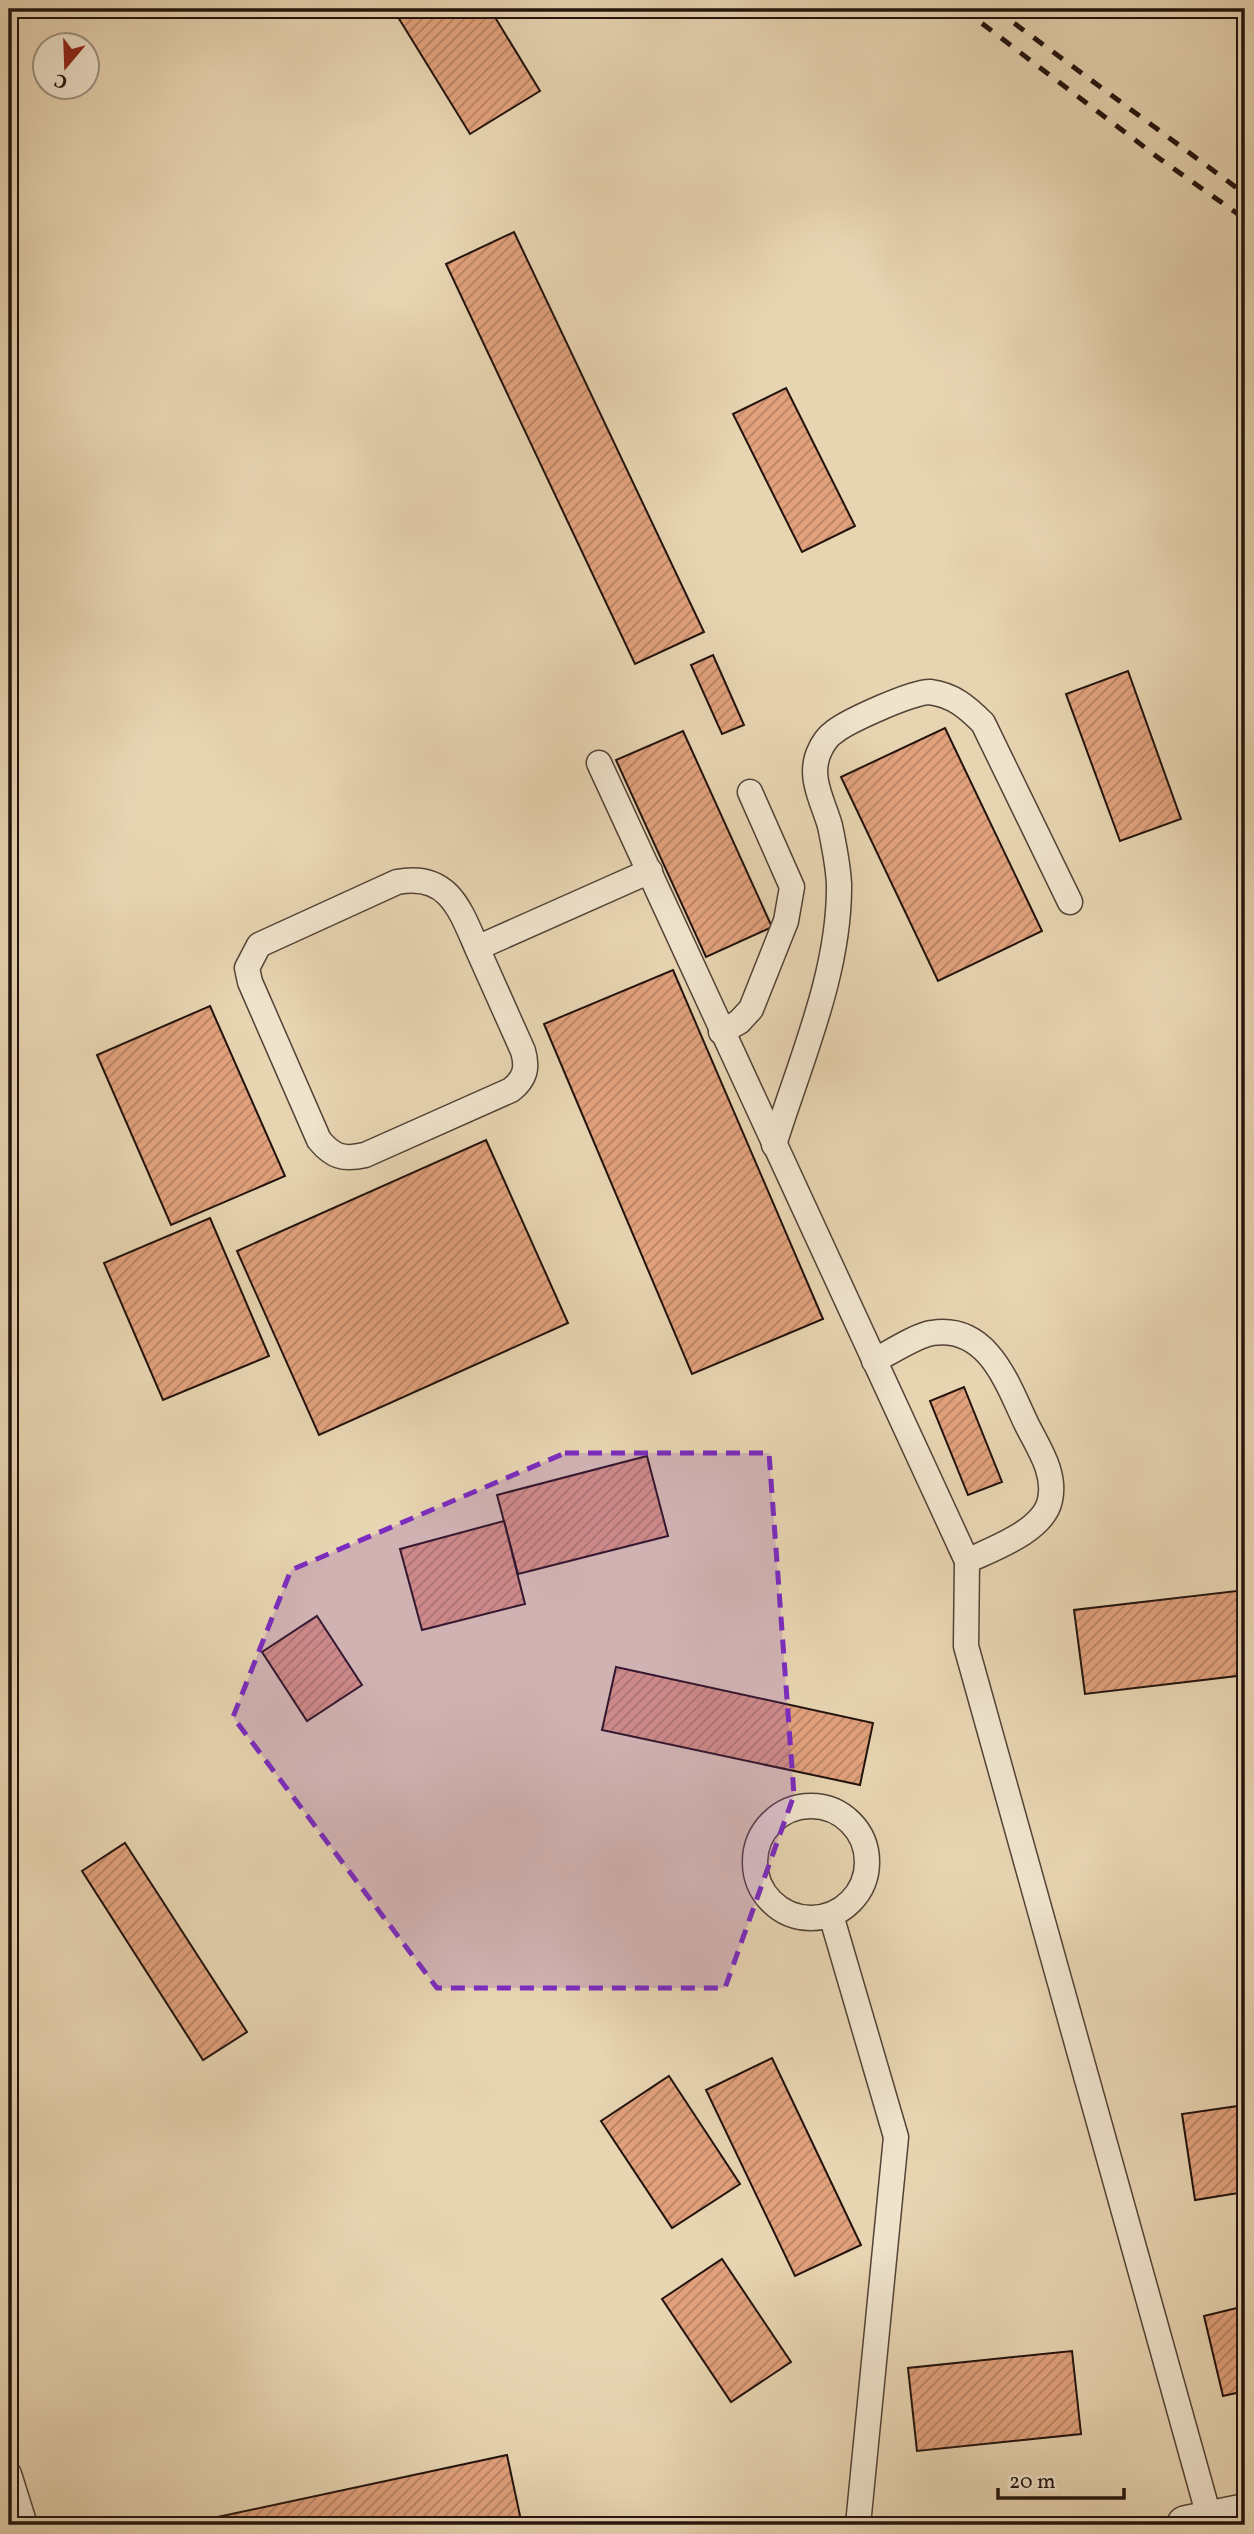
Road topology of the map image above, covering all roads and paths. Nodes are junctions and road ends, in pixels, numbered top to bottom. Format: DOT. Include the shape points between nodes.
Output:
graph roads {
  1 [pos="599,763"];
  2 [pos="750,792"];
  3 [pos="650,871"];
  4 [pos="1070,902"];
  5 [pos="477,948"];
  6 [pos="721,1032"];
  7 [pos="774,1145"];
  8 [pos="874,1360"];
  9 [pos="967,1561"];
  10 [pos="831,1916"];
  11 [pos="9,2474"];
  12 [pos="1214,2519"];
  13 [pos="25,2525"];
  14 [pos="858,2525"];
  1 -- 3 [label="lane"];
  2 -- 6 [label="lane" via="792,887 791,906 755,1002 739,1022"];
  3 -- 5 [label="lane"];
  3 -- 6 [label="lane"];
  4 -- 7 [label="lane" via="983,723 962,701 929,692 910,694 833,733 820,750 815,772 836,854 838,917 824,986"];
  5 -- 5 [label="lane" via="523,1051 526,1062 521,1082 365,1155 340,1158 329,1152 319,1140 250,982 247,968 259,945 415,878 446,892 458,905"];
  6 -- 7 [label="lane"];
  7 -- 8 [label="lane"];
  8 -- 9 [label="lane"];
  8 -- 9 [label="lane" via="932,1333 956,1335 978,1344 994,1358 1050,1471 1050,1502 1030,1530"];
  9 -- 12 [label="lane" via="966,1646"];
  10 -- 10 [label="lane" via="854,1900 866,1877 867,1851 856,1827 836,1810 809,1805 786,1810 767,1825 755,1851 756,1879 771,1903 795,1916"];
  10 -- 14 [label="lane" via="896,2137"];
  11 -- 13 [label="lane"];
}
